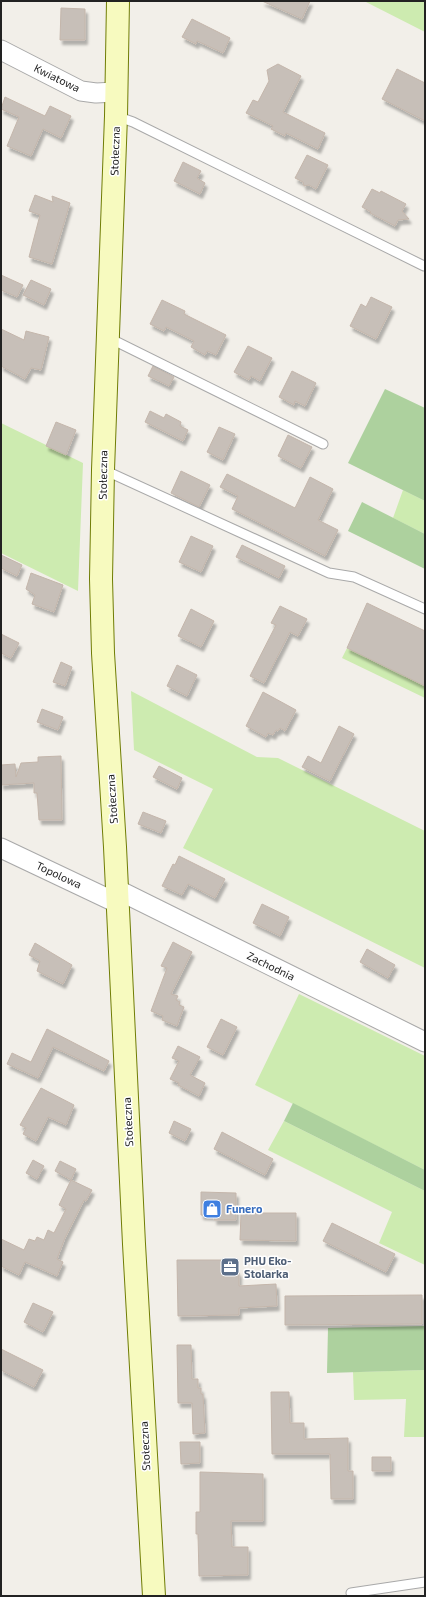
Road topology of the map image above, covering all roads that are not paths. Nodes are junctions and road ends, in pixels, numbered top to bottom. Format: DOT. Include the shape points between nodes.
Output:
graph roads {
  1 [pos="118,1"];
  2 [pos="1,50"];
  3 [pos="116,92"];
  4 [pos="116,116"];
  5 [pos="424,266"];
  6 [pos="108,337"];
  7 [pos="323,444"];
  8 [pos="103,470"];
  9 [pos="425,609"];
  10 [pos="1,848"];
  11 [pos="117,896"];
  12 [pos="425,1042"];
  13 [pos="425,1582"];
  14 [pos="351,1593"];
  15 [pos="154,1596"];
  1 -- 3 [label="main road, Stołeczna"];
  2 -- 3 [label="street, Kwiatowa" via="81,91"];
  3 -- 4 [label="main road, Stołeczna"];
  4 -- 5 [label="lane" via="133,122"];
  4 -- 6 [label="main road, Stołeczna"];
  6 -- 7 [label="lane"];
  6 -- 8 [label="main road, Stołeczna"];
  8 -- 9 [label="lane" via="329,573 354,577"];
  8 -- 11 [label="main road, Stołeczna" via="102,653"];
  10 -- 11 [label="street, Topolowa"];
  11 -- 12 [label="street, Zachodnia"];
  11 -- 15 [label="main road, Stołeczna"];
  13 -- 14 [label="lane"];
}
